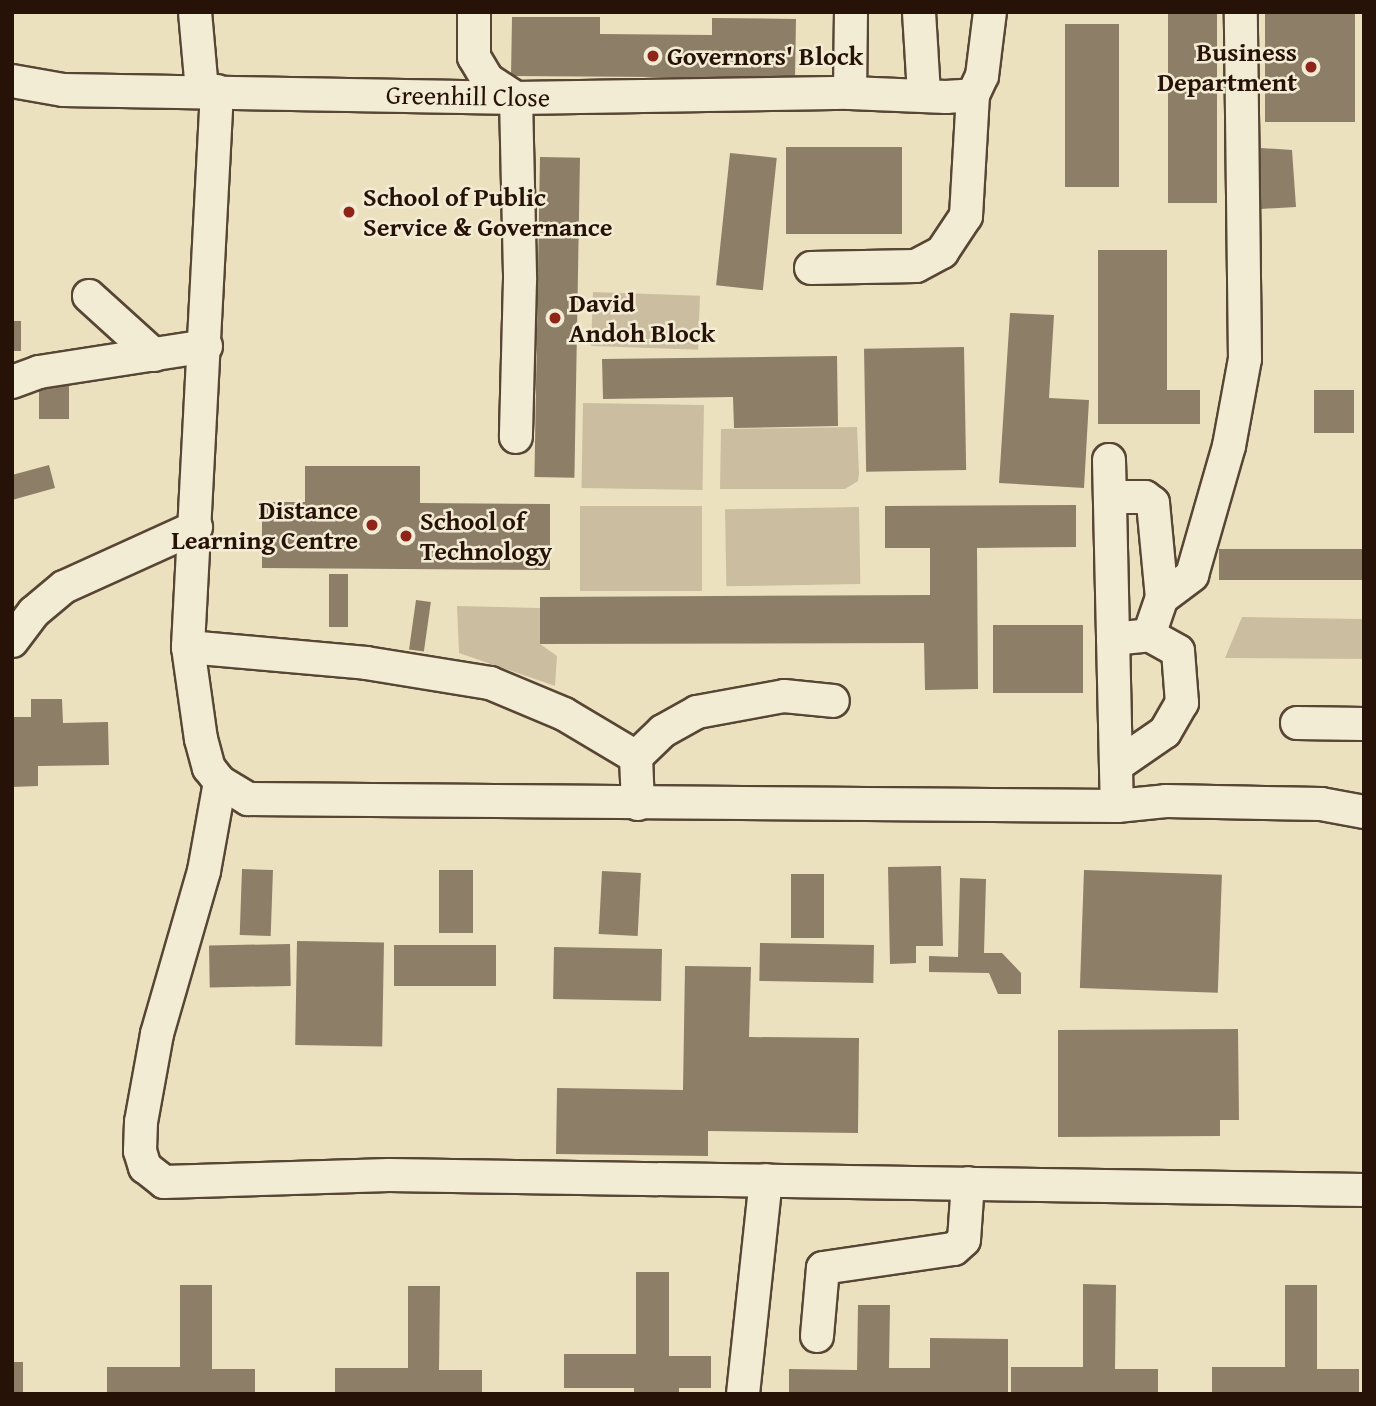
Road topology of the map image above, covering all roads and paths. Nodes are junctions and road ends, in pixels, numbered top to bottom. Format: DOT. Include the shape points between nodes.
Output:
graph roads {
  1 [pos="195,12"];
  2 [pos="474,12"];
  3 [pos="851,12"];
  4 [pos="919,12"];
  5 [pos="990,12"];
  6 [pos="1241,12"];
  7 [pos="12,81"];
  8 [pos="209,91"];
  9 [pos="850,93"];
  10 [pos="924,94"];
  11 [pos="973,95"];
  12 [pos="516,98"];
  13 [pos="811,268"];
  14 [pos="89,296"];
  15 [pos="206,346"];
  16 [pos="154,355"];
  17 [pos="12,382"];
  18 [pos="516,437"];
  19 [pos="1109,460"];
  20 [pos="1110,497"];
  21 [pos="196,527"];
  22 [pos="1162,598"];
  23 [pos="1149,635"];
  24 [pos="1113,639"];
  25 [pos="12,641"];
  26 [pos="188,647"];
  27 [pos="834,701"];
  28 [pos="1297,723"];
  29 [pos="1364,724"];
  30 [pos="636,757"];
  31 [pos="1116,765"];
  32 [pos="220,782"];
  33 [pos="638,803"];
  34 [pos="1117,806"];
  35 [pos="1364,813"];
  36 [pos="766,1180"];
  37 [pos="968,1183"];
  38 [pos="1364,1190"];
  39 [pos="817,1336"];
  40 [pos="743,1394"];
  1 -- 8 [label="lane"];
  2 -- 12 [label="lane" via="474,57 488,80"];
  3 -- 9 [label="lane"];
  4 -- 10 [label="lane"];
  5 -- 11 [label="lane" via="982,76"];
  6 -- 22 [label="lane" via="1245,359 1228,446 1192,575"];
  7 -- 8 [label="lane, Greenhill Close" via="63,90"];
  8 -- 12 [label="lane, Greenhill Close"];
  8 -- 15 [label="lane"];
  9 -- 10 [label="lane, Greenhill Close"];
  9 -- 12 [label="lane, Greenhill Close"];
  10 -- 11 [label="lane, Greenhill Close"];
  11 -- 13 [label="lane" via="966,216 942,252 916,266"];
  12 -- 18 [label="lane" via="520,280"];
  14 -- 16 [label="lane"];
  15 -- 16 [label="lane"];
  15 -- 21 [label="lane"];
  16 -- 17 [label="lane" via="39,372"];
  19 -- 20 [label="lane"];
  20 -- 22 [label="lane" via="1144,497 1153,503"];
  20 -- 24 [label="lane"];
  21 -- 25 [label="lane" via="64,587 34,612"];
  21 -- 26 [label="lane"];
  22 -- 23 [label="lane"];
  23 -- 24 [label="lane"];
  23 -- 31 [label="lane" via="1178,650 1182,703 1157,739"];
  24 -- 31 [label="lane"];
  26 -- 30 [label="lane" via="366,663 490,683 564,713"];
  26 -- 32 [label="lane" via="201,739 209,768"];
  27 -- 30 [label="lane" via="784,696 696,712 663,731"];
  28 -- 29 [label="lane"];
  30 -- 33 [label="lane"];
  31 -- 34 [label="lane"];
  32 -- 33 [label="lane" via="248,799"];
  32 -- 36 [label="lane" via="204,871 158,1034 141,1122 140,1151 145,1167 164,1182 388,1175"];
  33 -- 34 [label="lane"];
  34 -- 35 [label="lane" via="1321,803"];
  36 -- 37 [label="lane"];
  36 -- 40 [label="lane"];
  37 -- 38 [label="lane"];
  37 -- 39 [label="lane" via="964,1240 954,1249 823,1268"];
}
